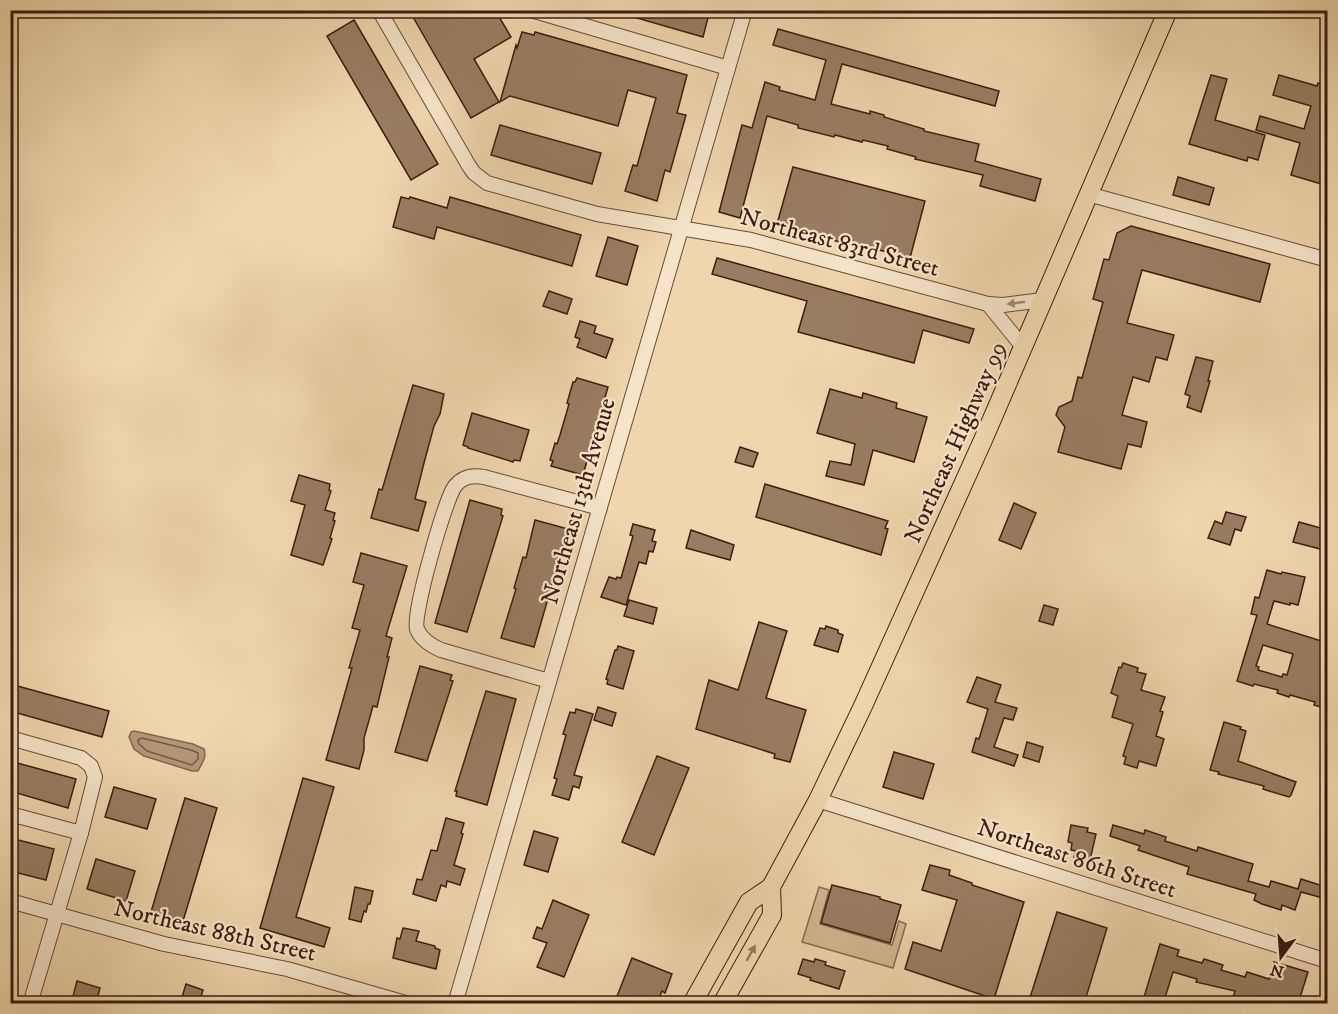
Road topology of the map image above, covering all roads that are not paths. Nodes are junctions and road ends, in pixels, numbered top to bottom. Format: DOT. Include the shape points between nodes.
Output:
graph roads {
  1 [pos="379,10"];
  2 [pos="531,10"];
  3 [pos="745,10"];
  4 [pos="1168,10"];
  5 [pos="728,68"];
  6 [pos="1088,194"];
  7 [pos="680,228"];
  8 [pos="1328,260"];
  9 [pos="1043,300"];
  10 [pos="988,304"];
  11 [pos="1023,347"];
  12 [pos="600,508"];
  13 [pos="549,681"];
  14 [pos="10,738"];
  15 [pos="818,800"];
  16 [pos="10,814"];
  17 [pos="81,833"];
  18 [pos="771,887"];
  19 [pos="10,901"];
  20 [pos="57,914"];
  21 [pos="1326,959"];
  22 [pos="30,1004"];
  23 [pos="409,1004"];
  24 [pos="455,1004"];
  25 [pos="692,1004"];
  26 [pos="722,1004"];
  1 -- 7 [label="street, Northeast 83rd Street" via="480,179 597,214"];
  2 -- 5 [label="street"];
  3 -- 5 [label="street, Northeast 13th Avenue"];
  4 -- 6 [label="main road, Northeast Highway 99"];
  5 -- 7 [label="street, Northeast 13th Avenue"];
  6 -- 8 [label="street"];
  6 -- 9 [label="main road, Northeast Highway 99"];
  7 -- 10 [label="street, Northeast 83rd Street" via="751,240"];
  7 -- 12 [label="street, Northeast 13th Avenue"];
  9 -- 10 [label="street, Northeast 83rd Street, one-way"];
  9 -- 11 [label="main road, Northeast Highway 99"];
  10 -- 11 [label="street"];
  11 -- 15 [label="main road, Northeast Highway 99" via="902,623"];
  12 -- 13 [label="street, Northeast 13th Avenue"];
  12 -- 13 [label="street" via="475,476 464,478 450,494 417,608 416,626 430,645 441,650"];
  13 -- 24 [label="street, Northeast 13th Avenue"];
  14 -- 17 [label="street" via="81,758 91,766 94,782"];
  15 -- 18 [label="main road, Northeast Highway 99"];
  15 -- 21 [label="street, Northeast 86th Street"];
  16 -- 17 [label="street"];
  17 -- 20 [label="street"];
  18 -- 25 [label="main road, Northeast Highway 99" via="749,902"];
  26 -- 18 [label="main road, Northeast Highway 99, one-way" via="772,915"];
  19 -- 20 [label="street, Northeast 88th Street"];
  20 -- 22 [label="street"];
  20 -- 23 [label="street, Northeast 88th Street" via="165,944 287,969"];
}
